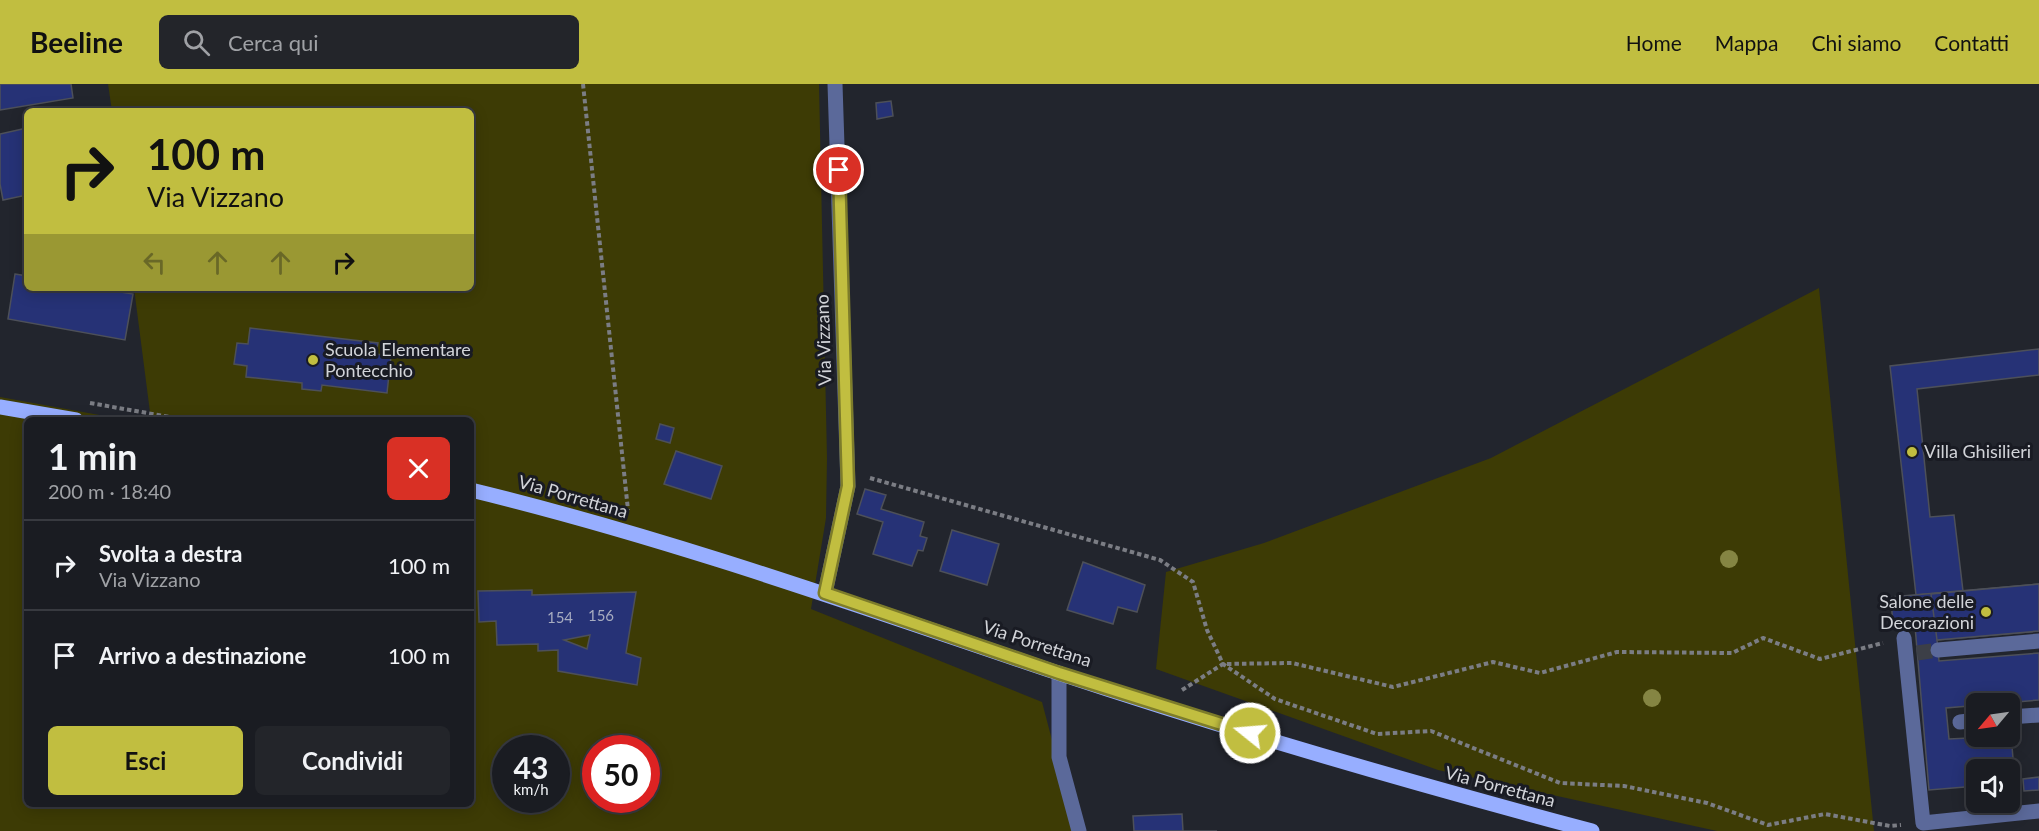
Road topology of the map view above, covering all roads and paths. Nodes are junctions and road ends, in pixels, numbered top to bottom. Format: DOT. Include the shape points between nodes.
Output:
graph roads {
  1 [pos="583,84"];
  2 [pos="836,84"];
  3 [pos="0,407"];
  4 [pos="58,417"];
  5 [pos="848,486"];
  6 [pos="474,491"];
  7 [pos="630,533"];
  8 [pos="825,593"];
  9 [pos="2039,641"];
  10 [pos="1909,648"];
  11 [pos="1938,650"];
  12 [pos="1223,664"];
  13 [pos="1059,673"];
  14 [pos="1159,704"];
  15 [pos="2039,715"];
  16 [pos="2020,716"];
  17 [pos="1966,721"];
  18 [pos="1960,722"];
  19 [pos="2039,811"];
  20 [pos="1923,823"];
  21 [pos="1080,831"];
  22 [pos="1592,831"];
  1 -- 7 [label="path"];
  2 -- 5 [label="street, Via Vizzano"];
  3 -- 4 [label="main road"];
  5 -- 8 [label="street, Via Vizzano"];
  5 -- 12 [label="path" via="864,476 1160,560 1193,582 1207,630"];
  6 -- 7 [label="main road, Via Porrettana"];
  7 -- 8 [label="main road, Via Porrettana"];
  8 -- 13 [label="main road, Via Porrettana"];
  9 -- 11 [label="street"];
  10 -- 12 [label="path" via="1820,659 1763,638 1732,653 1617,652 1540,673 1493,662 1393,687 1292,663"];
  10 -- 20 [label="street"];
  12 -- 14 [label="path"];
  12 -- 20 [label="path" via="1275,699 1377,734 1431,731 1560,783 1624,786 1707,803 1768,825 1826,814 1890,826"];
  13 -- 14 [label="main road, Via Porrettana"];
  13 -- 21 [label="street" via="1059,757"];
  14 -- 22 [label="main road, Via Porrettana" via="1433,789"];
  15 -- 16 [label="street"];
  17 -- 18 [label="street"];
  19 -- 20 [label="street"];
}
